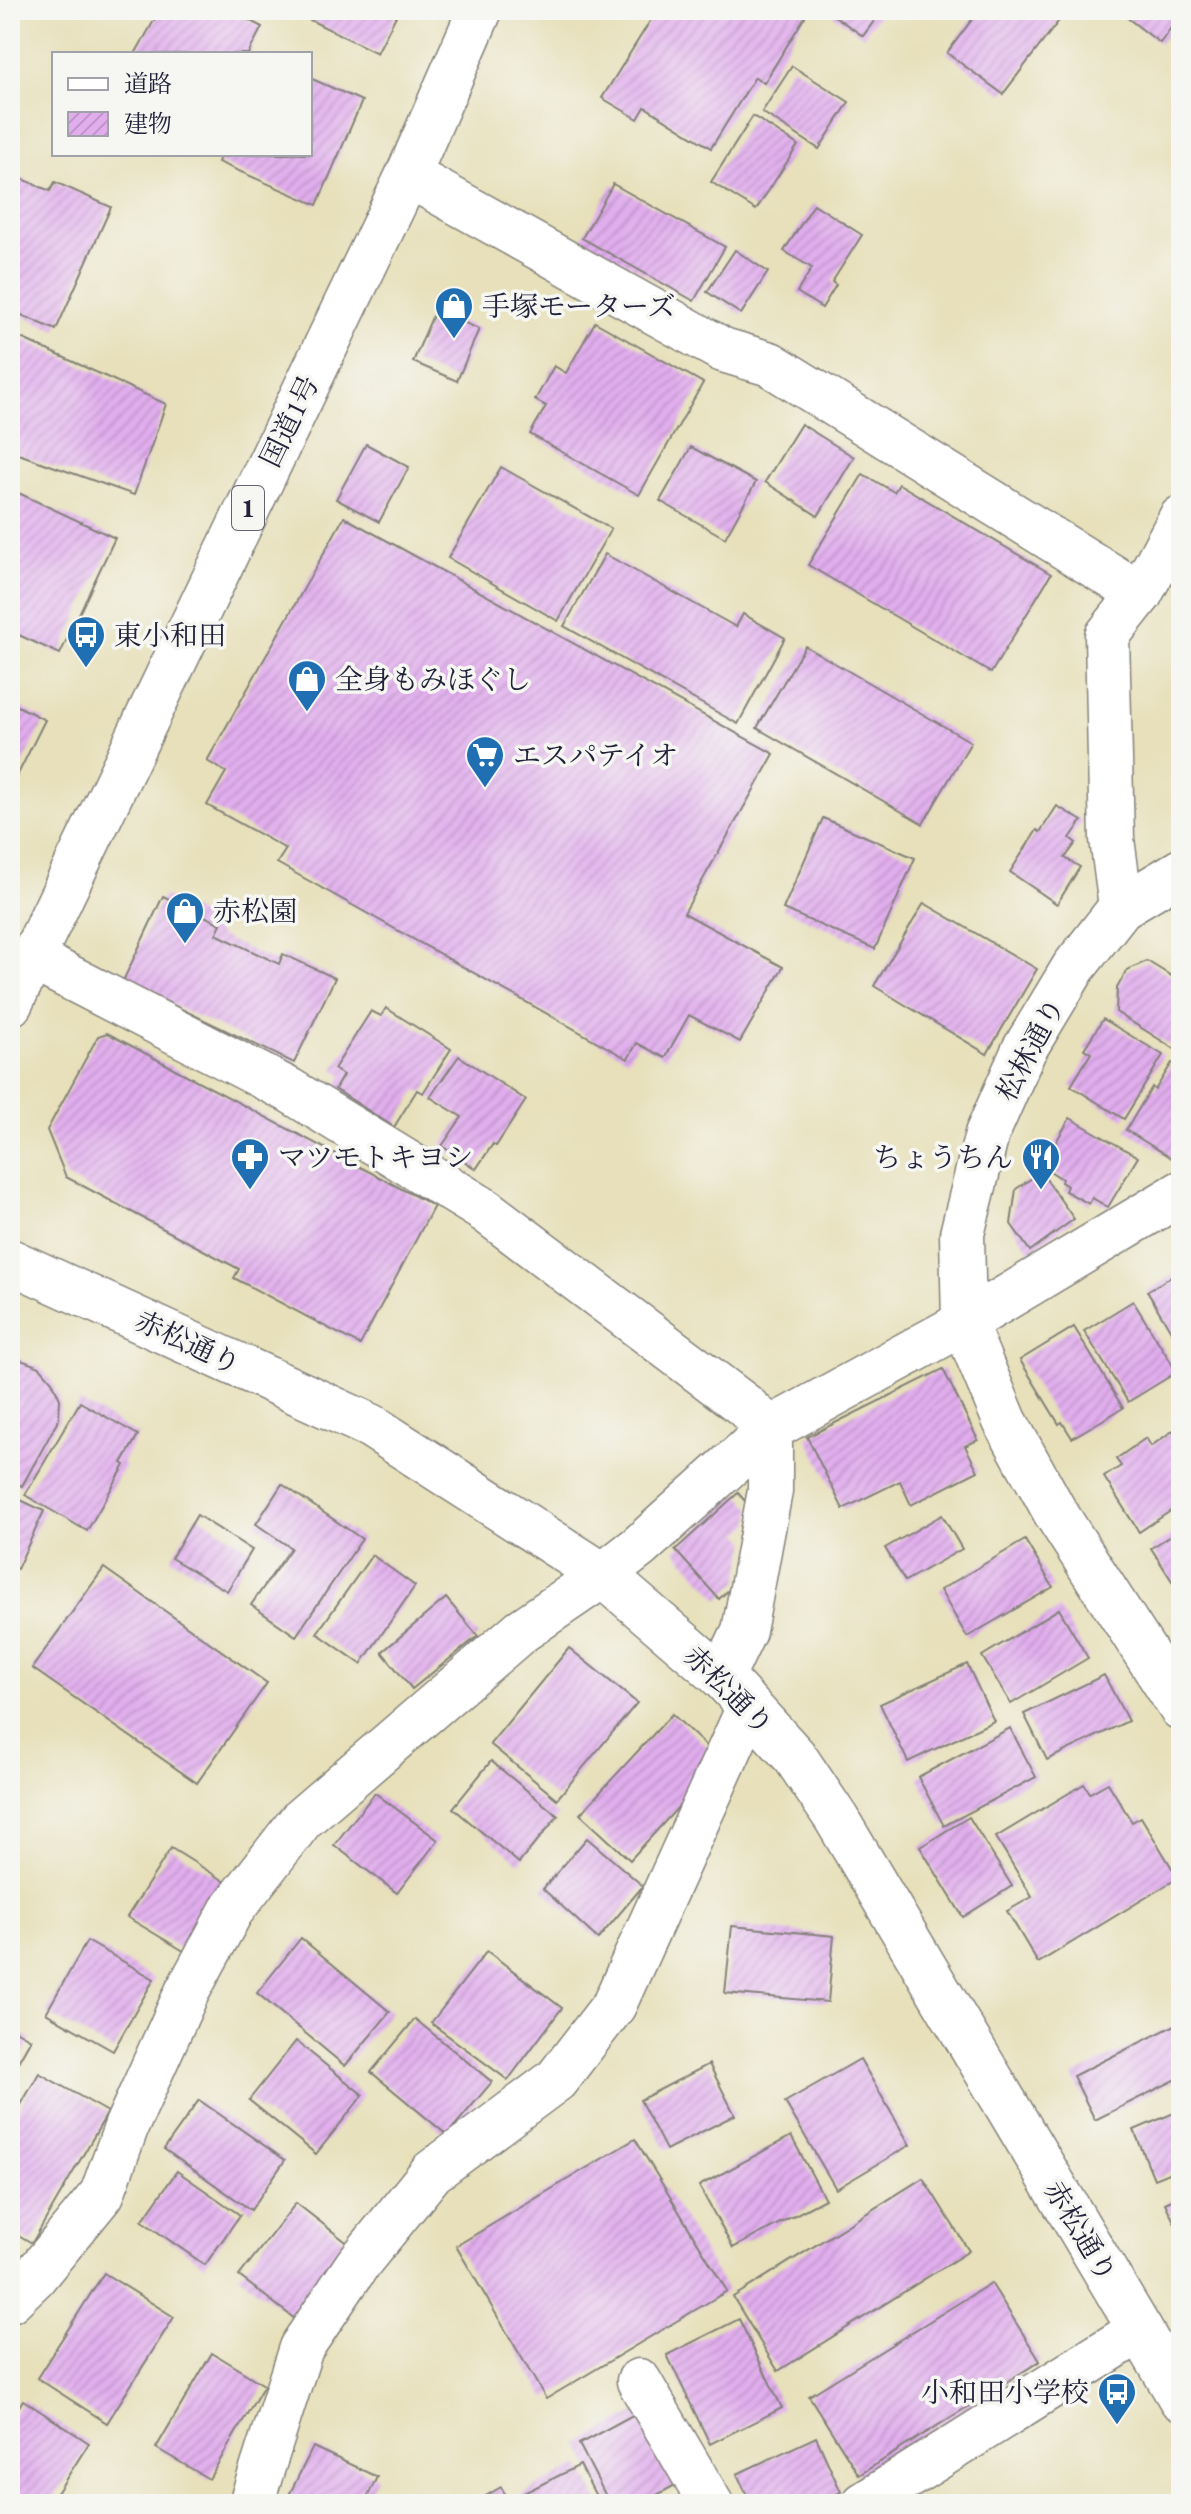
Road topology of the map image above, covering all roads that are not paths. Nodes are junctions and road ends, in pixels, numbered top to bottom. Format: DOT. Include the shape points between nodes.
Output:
graph roads {
  1 [pos="480,10"];
  2 [pos="408,175"];
  3 [pos="1181,518"];
  4 [pos="1140,594"];
  5 [pos="1181,871"];
  6 [pos="1121,907"];
  7 [pos="32,958"];
  8 [pos="10,1004"];
  9 [pos="1181,1193"];
  10 [pos="10,1261"];
  11 [pos="964,1323"];
  12 [pos="770,1429"];
  13 [pos="603,1575"];
  14 [pos="735,1692"];
  15 [pos="1181,1708"];
  16 [pos="10,2300"];
  17 [pos="1140,2330"];
  18 [pos="639,2381"];
  19 [pos="1181,2399"];
  20 [pos="251,2504"];
  21 [pos="711,2504"];
  22 [pos="864,2504"];
  1 -- 2 [label="main road, 国道1号 / 1"];
  2 -- 4 [label="main road" via="723,350 770,364"];
  2 -- 7 [label="main road, 国道1号 / 1"];
  3 -- 4 [label="main road"];
  4 -- 6 [label="main road" via="1107,636 1112,839"];
  5 -- 6 [label="main road, 松林通り"];
  6 -- 11 [label="main road, 松林通り" via="1074,967 1024,1050 987,1134 962,1234"];
  7 -- 8 [label="main road, 国道1号 / 1"];
  7 -- 12 [label="main road" via="289,1090 486,1211"];
  9 -- 11 [label="main road"];
  10 -- 13 [label="main road, 赤松通り" via="371,1426"];
  11 -- 12 [label="main road"];
  11 -- 15 [label="main road" via="1005,1421 1055,1512"];
  12 -- 13 [label="main road"];
  12 -- 14 [label="main road" via="770,1491"];
  13 -- 14 [label="main road, 赤松通り"];
  13 -- 16 [label="main road" via="521,1631 302,1819 231,1911 187,1992 102,2194"];
  14 -- 17 [label="main road, 赤松通り" via="795,1757 836,1818"];
  14 -- 20 [label="main road" via="614,2005 556,2080 432,2172 357,2265 301,2348"];
  17 -- 19 [label="main road, 赤松通り"];
  17 -- 22 [label="main road"];
  18 -- 21 [label="main road"];
}
